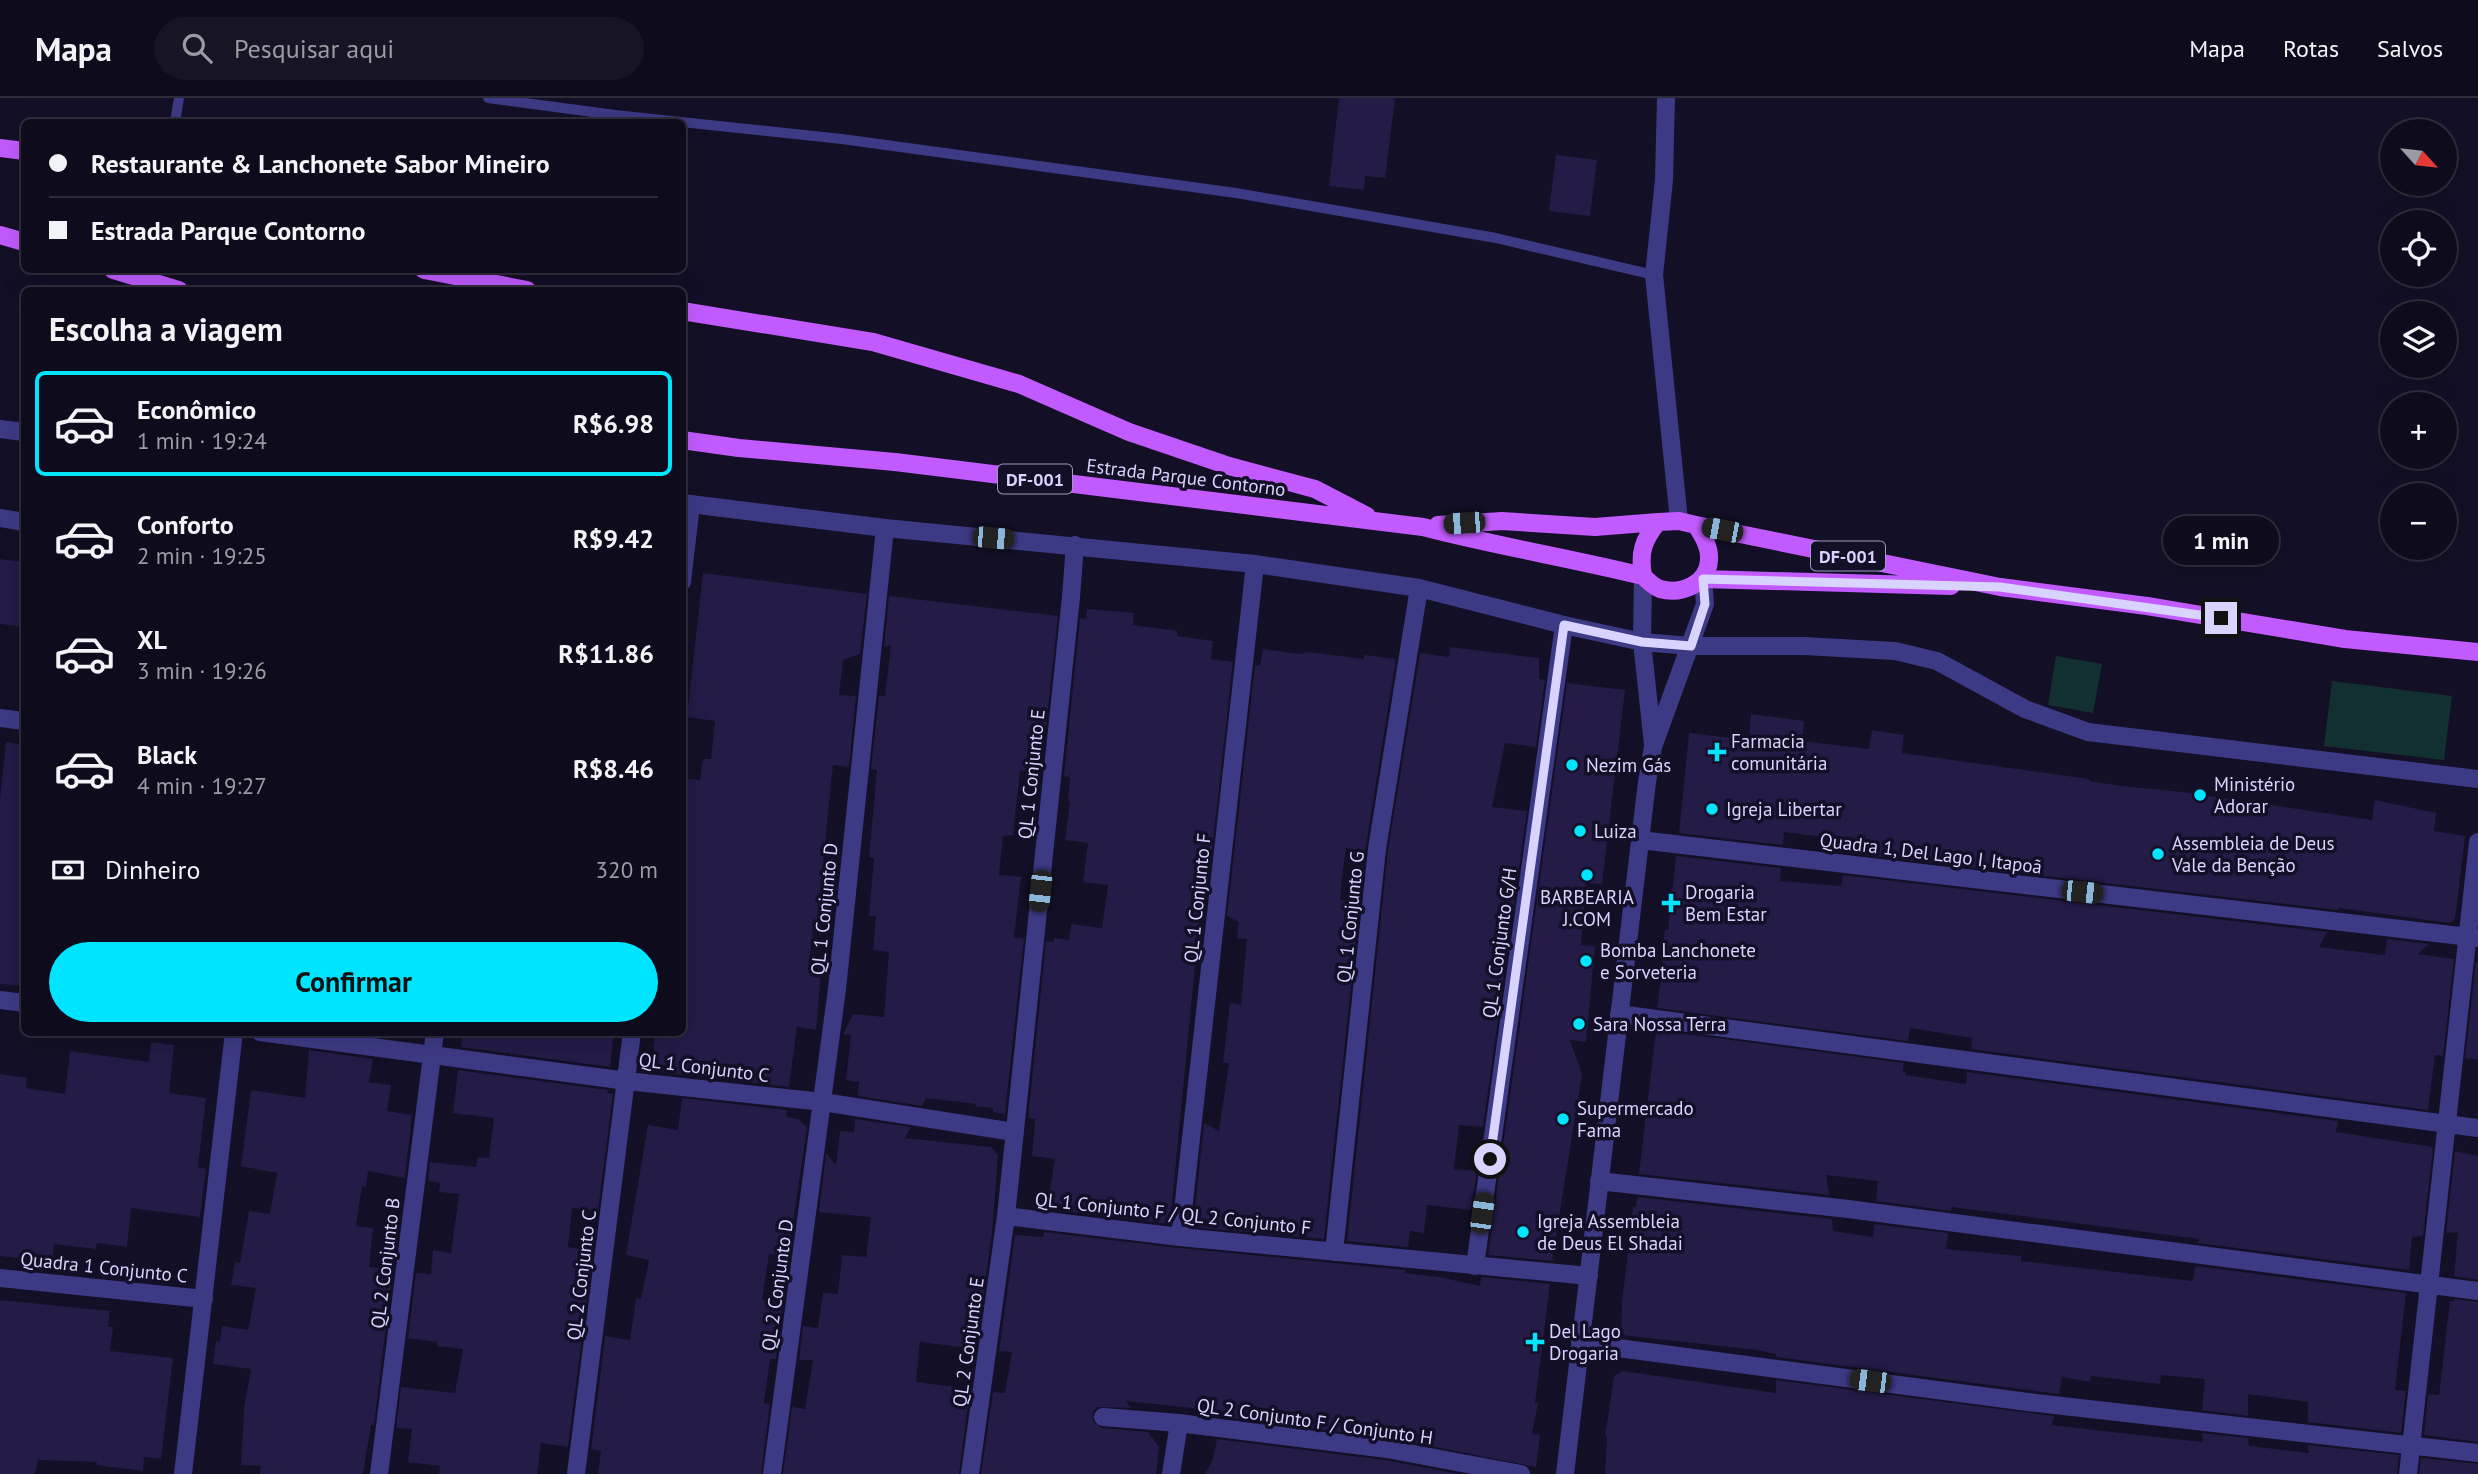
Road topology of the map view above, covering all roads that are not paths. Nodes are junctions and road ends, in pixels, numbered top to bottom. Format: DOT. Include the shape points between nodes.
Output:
graph roads {
  1 [pos="179,98"];
  2 [pos="488,98"];
  3 [pos="1666,98"];
  4 [pos="176,119"];
  5 [pos="653,119"];
  6 [pos="686,123"];
  7 [pos="0,148"];
  8 [pos="21,151"];
  9 [pos="0,235"];
  10 [pos="21,241"];
  11 [pos="123,273"];
  12 [pos="439,273"];
  13 [pos="1654,275"];
  14 [pos="169,287"];
  15 [pos="512,287"];
  16 [pos="686,311"];
  17 [pos="0,429"];
  18 [pos="21,432"];
  19 [pos="687,441"];
  20 [pos="687,503"];
  21 [pos="0,518"];
  22 [pos="1377,521"];
  23 [pos="21,522"];
  24 [pos="1658,523"];
  25 [pos="1688,523"];
  26 [pos="1423,527"];
  27 [pos="884,528"];
  28 [pos="1075,545"];
  29 [pos="1255,564"];
  30 [pos="1643,576"];
  31 [pos="1703,579"];
  32 [pos="2000,587"];
  33 [pos="1419,588"];
  34 [pos="1564,625"];
  35 [pos="1642,642"];
  36 [pos="1691,646"];
  37 [pos="2478,652"];
  38 [pos="0,718"];
  39 [pos="21,721"];
  40 [pos="1653,747"];
  41 [pos="2478,779"];
  42 [pos="1640,840"];
  43 [pos="2478,842"];
  44 [pos="2473,937"];
  45 [pos="0,1000"];
  46 [pos="21,1003"];
  47 [pos="1619,1014"];
  48 [pos="233,1036"];
  49 [pos="289,1036"];
  50 [pos="435,1036"];
  51 [pos="632,1036"];
  52 [pos="433,1056"];
  53 [pos="627,1081"];
  54 [pos="822,1102"];
  55 [pos="2446,1125"];
  56 [pos="2478,1128"];
  57 [pos="1014,1132"];
  58 [pos="1599,1181"];
  59 [pos="1006,1216"];
  60 [pos="1180,1237"];
  61 [pos="1334,1252"];
  62 [pos="1475,1266"];
  63 [pos="1589,1276"];
  64 [pos="0,1278"];
  65 [pos="2428,1285"];
  66 [pos="2478,1292"];
  67 [pos="204,1299"];
  68 [pos="1580,1343"];
  69 [pos="1103,1417"];
  70 [pos="1180,1423"];
  71 [pos="2411,1445"];
  72 [pos="2478,1453"];
  73 [pos="183,1474"];
  74 [pos="379,1474"];
  75 [pos="576,1474"];
  76 [pos="772,1474"];
  77 [pos="970,1474"];
  78 [pos="1171,1474"];
  79 [pos="1521,1474"];
  80 [pos="1565,1474"];
  81 [pos="2408,1474"];
  1 -- 4 [label="lane"];
  2 -- 5 [label="lane"];
  3 -- 13 [label="street" via="1664,180"];
  6 -- 13 [label="lane" via="1236,192 1496,238"];
  7 -- 8 [label="main road"];
  9 -- 10 [label="main road"];
  11 -- 14 [label="main road"];
  12 -- 15 [label="main road"];
  13 -- 25 [label="street"];
  16 -- 22 [label="main road" via="873,342 1019,384 1129,432 1315,489"];
  17 -- 18 [label="street"];
  19 -- 22 [label="main road, Estrada Parque Contorno / DF-001"];
  20 -- 27 [label="street"];
  21 -- 23 [label="street"];
  22 -- 26 [label="main road, Estrada Parque Contorno / DF-001"];
  24 -- 25 [label="main road, DF-001"];
  24 -- 26 [label="main road, Estrada Parque Contorno / DF-001" via="1595,527 1502,521"];
  24 -- 30 [label="main road" via="1641,549"];
  25 -- 31 [label="main road" via="1706,542 1709,561"];
  25 -- 32 [label="main road, DF-001"];
  26 -- 30 [label="main road, Estrada Parque Contorno / DF-001"];
  27 -- 28 [label="street"];
  27 -- 54 [label="street, QL 1 Conjunto D"];
  28 -- 29 [label="street"];
  28 -- 57 [label="street, QL 1 Conjunto E"];
  29 -- 33 [label="street"];
  29 -- 60 [label="street, QL 1 Conjunto F"];
  30 -- 31 [label="main road, DF-001" via="1657,588 1672,591"];
  30 -- 35 [label="street"];
  31 -- 32 [label="main road, DF-001"];
  31 -- 36 [label="street" via="1705,604"];
  32 -- 37 [label="main road, DF-001" via="2345,639"];
  33 -- 34 [label="street"];
  33 -- 61 [label="street, QL 1 Conjunto G" via="1377,849"];
  34 -- 35 [label="street"];
  34 -- 62 [label="street, QL 1 Conjunto G/H"];
  35 -- 36 [label="street"];
  35 -- 40 [label="street"];
  36 -- 40 [label="street"];
  36 -- 41 [label="street" via="1895,651 1937,661 2025,709 2088,732"];
  38 -- 39 [label="street"];
  40 -- 42 [label="street"];
  42 -- 44 [label="street, Quadra 1, Del Lago I, Itapoã"];
  42 -- 47 [label="street"];
  43 -- 44 [label="street"];
  44 -- 55 [label="street"];
  45 -- 46 [label="street"];
  47 -- 55 [label="street"];
  47 -- 58 [label="street"];
  48 -- 67 [label="street"];
  49 -- 52 [label="street"];
  50 -- 52 [label="street, QL 2 Conjunto B"];
  51 -- 53 [label="street, QL 1 Conjunto C"];
  52 -- 53 [label="street"];
  52 -- 74 [label="street, QL 2 Conjunto B"];
  53 -- 54 [label="street, QL 1 Conjunto C"];
  53 -- 75 [label="street, QL 2 Conjunto C"];
  54 -- 57 [label="street"];
  54 -- 76 [label="street, QL 2 Conjunto D"];
  55 -- 56 [label="street"];
  55 -- 65 [label="street"];
  57 -- 59 [label="street, QL 1 Conjunto E"];
  58 -- 63 [label="street"];
  58 -- 65 [label="street"];
  59 -- 60 [label="street, QL 1 Conjunto F / QL 2 Conjunto F"];
  59 -- 77 [label="street, QL 2 Conjunto E"];
  60 -- 61 [label="street, QL 1 Conjunto F / QL 2 Conjunto F"];
  61 -- 62 [label="street, QL 1 Conjunto F / QL 2 Conjunto F"];
  62 -- 63 [label="street, QL 1 Conjunto F / QL 2 Conjunto F"];
  63 -- 68 [label="street"];
  64 -- 67 [label="street, Quadra 1 Conjunto C"];
  65 -- 66 [label="street"];
  65 -- 71 [label="street"];
  67 -- 73 [label="street"];
  68 -- 71 [label="street" via="2028,1402"];
  68 -- 80 [label="street"];
  69 -- 70 [label="street, QL 2 Conjunto F / Conjunto H"];
  70 -- 78 [label="street"];
  70 -- 79 [label="street, QL 2 Conjunto F / Conjunto H" via="1387,1450"];
  71 -- 72 [label="street"];
  71 -- 81 [label="street"];
}
